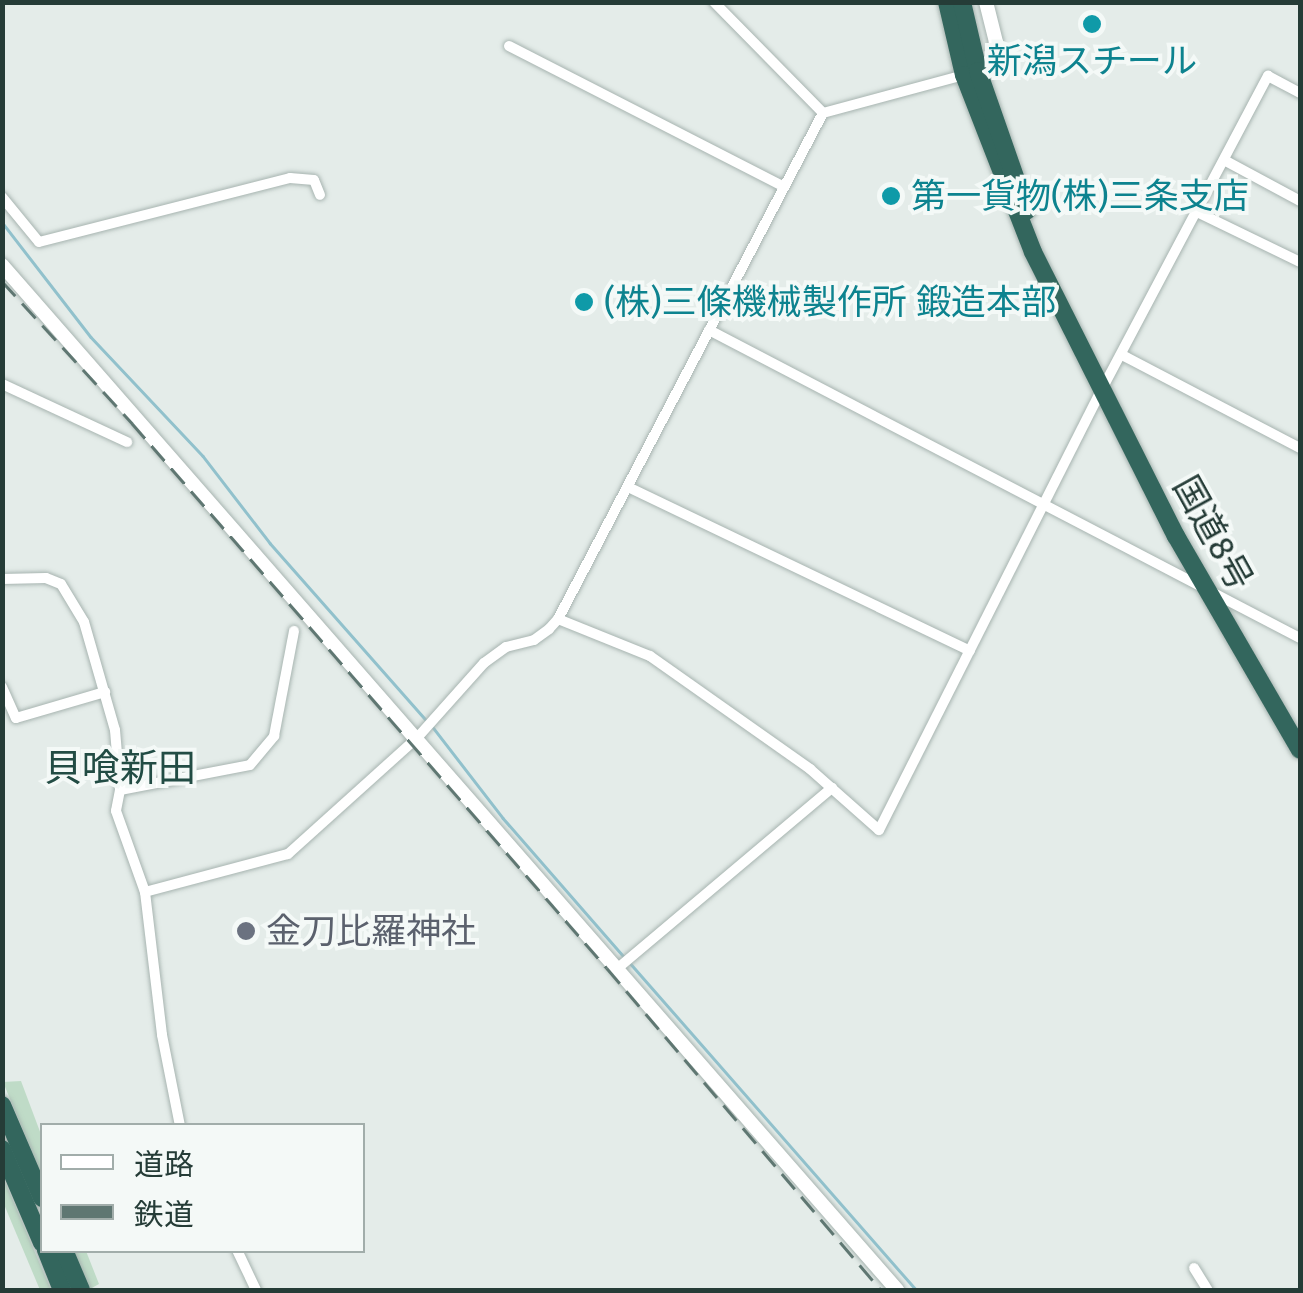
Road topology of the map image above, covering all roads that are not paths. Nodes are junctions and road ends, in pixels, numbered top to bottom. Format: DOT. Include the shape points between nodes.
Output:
graph roads {
  1 [pos="714,2"];
  2 [pos="947,2"];
  3 [pos="962,2"];
  4 [pos="986,2"];
  5 [pos="510,46"];
  6 [pos="971,73"];
  7 [pos="1300,93"];
  8 [pos="823,113"];
  9 [pos="1224,160"];
  10 [pos="782,186"];
  11 [pos="320,195"];
  12 [pos="2,197"];
  13 [pos="1300,200"];
  14 [pos="1197,212"];
  15 [pos="1300,262"];
  16 [pos="2,265"];
  17 [pos="709,330"];
  18 [pos="1122,355"];
  19 [pos="2,384"];
  20 [pos="1101,391"];
  21 [pos="128,442"];
  22 [pos="1300,448"];
  23 [pos="628,487"];
  24 [pos="1044,506"];
  25 [pos="2,564"];
  26 [pos="5,579"];
  27 [pos="1208,592"];
  28 [pos="558,619"];
  29 [pos="294,631"];
  30 [pos="1300,638"];
  31 [pos="970,651"];
  32 [pos="2,687"];
  33 [pos="105,692"];
  34 [pos="417,738"];
  35 [pos="1300,750"];
  36 [pos="832,788"];
  37 [pos="120,790"];
  38 [pos="145,892"];
  39 [pos="620,965"];
  40 [pos="2,1105"];
  41 [pos="179,1123"];
  42 [pos="2,1149"];
  43 [pos="40,1193"];
  44 [pos="40,1237"];
  45 [pos="47,1253"];
  46 [pos="65,1253"];
  47 [pos="238,1253"];
  48 [pos="1194,1268"];
  49 [pos="62,1290"];
  50 [pos="81,1290"];
  51 [pos="256,1290"];
  52 [pos="897,1290"];
  53 [pos="1208,1290"];
  1 -- 8 [label="street"];
  2 -- 6 [label="highway, 国道8号"];
  3 -- 6 [label="highway, 国道8号"];
  4 -- 6 [label="street" via="996,42 992,60"];
  5 -- 10 [label="street"];
  6 -- 8 [label="street"];
  6 -- 20 [label="highway, 国道8号" via="1009,197"];
  7 -- 9 [label="street" via="1268,76"];
  8 -- 10 [label="street"];
  9 -- 13 [label="street"];
  9 -- 14 [label="street"];
  10 -- 17 [label="street"];
  11 -- 12 [label="street" via="314,180 290,178 44,242"];
  14 -- 15 [label="street"];
  14 -- 18 [label="street"];
  16 -- 34 [label="street"];
  17 -- 23 [label="street"];
  17 -- 24 [label="street"];
  18 -- 20 [label="street"];
  18 -- 22 [label="street"];
  19 -- 21 [label="street"];
  20 -- 24 [label="street"];
  20 -- 27 [label="highway, 国道8号"];
  23 -- 28 [label="street"];
  23 -- 31 [label="street"];
  24 -- 27 [label="street"];
  24 -- 31 [label="street"];
  25 -- 26 [label="street"];
  26 -- 33 [label="street" via="46,578 68,592"];
  27 -- 30 [label="street"];
  27 -- 35 [label="highway, 国道8号"];
  28 -- 34 [label="street" via="534,640 506,647 484,663"];
  28 -- 36 [label="street" via="650,656"];
  29 -- 37 [label="street" via="274,736 250,765"];
  31 -- 36 [label="street" via="878,830"];
  32 -- 33 [label="street" via="16,718"];
  33 -- 37 [label="street"];
  34 -- 38 [label="street" via="288,854"];
  34 -- 39 [label="street"];
  36 -- 39 [label="street"];
  37 -- 38 [label="street" via="120,829"];
  38 -- 41 [label="street"];
  39 -- 52 [label="street"];
  40 -- 43 [label="highway"];
  42 -- 44 [label="highway"];
  45 -- 49 [label="highway"];
  46 -- 50 [label="highway"];
  47 -- 51 [label="street"];
  48 -- 53 [label="street"];
}
